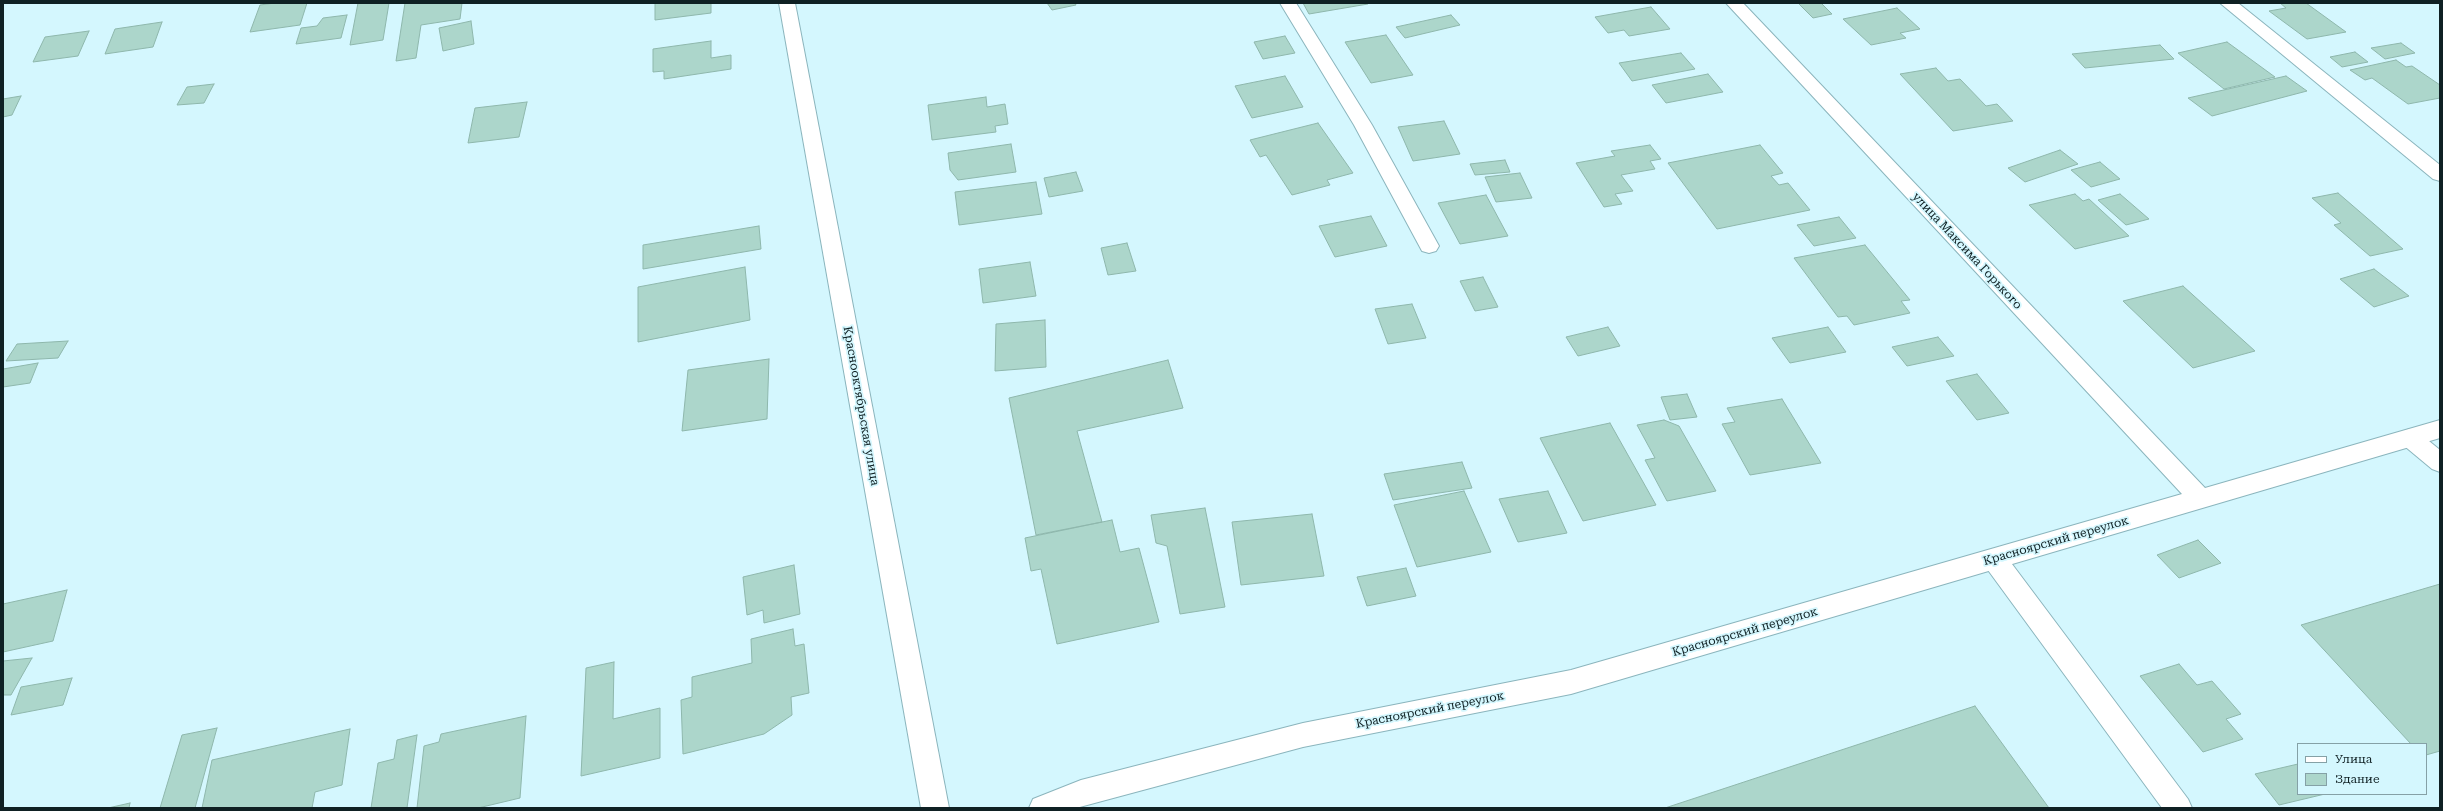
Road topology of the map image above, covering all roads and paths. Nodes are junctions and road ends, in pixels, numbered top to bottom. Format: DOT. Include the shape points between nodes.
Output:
graph roads {
  1 [pos="787,3"];
  2 [pos="1288,3"];
  3 [pos="1734,3"];
  4 [pos="2228,3"];
  5 [pos="2440,175"];
  6 [pos="1429,246"];
  7 [pos="2440,429"];
  8 [pos="2410,438"];
  9 [pos="2440,463"];
  10 [pos="2200,498"];
  11 [pos="1994,559"];
  12 [pos="935,808"];
  13 [pos="1043,808"];
  14 [pos="2178,808"];
  1 -- 12 [label="street, Краснооктябрьская улица"];
  2 -- 6 [label="street" via="1363,125"];
  3 -- 10 [label="street, улица Максима Горького"];
  4 -- 5 [label="street"];
  7 -- 8 [label="street, Красноярский переулок"];
  8 -- 9 [label="street"];
  8 -- 10 [label="street, Красноярский переулок"];
  10 -- 11 [label="street, Красноярский переулок"];
  11 -- 13 [label="street, Красноярский переулок" via="1571,682 1303,734 1082,793"];
  11 -- 14 [label="street"];
}
